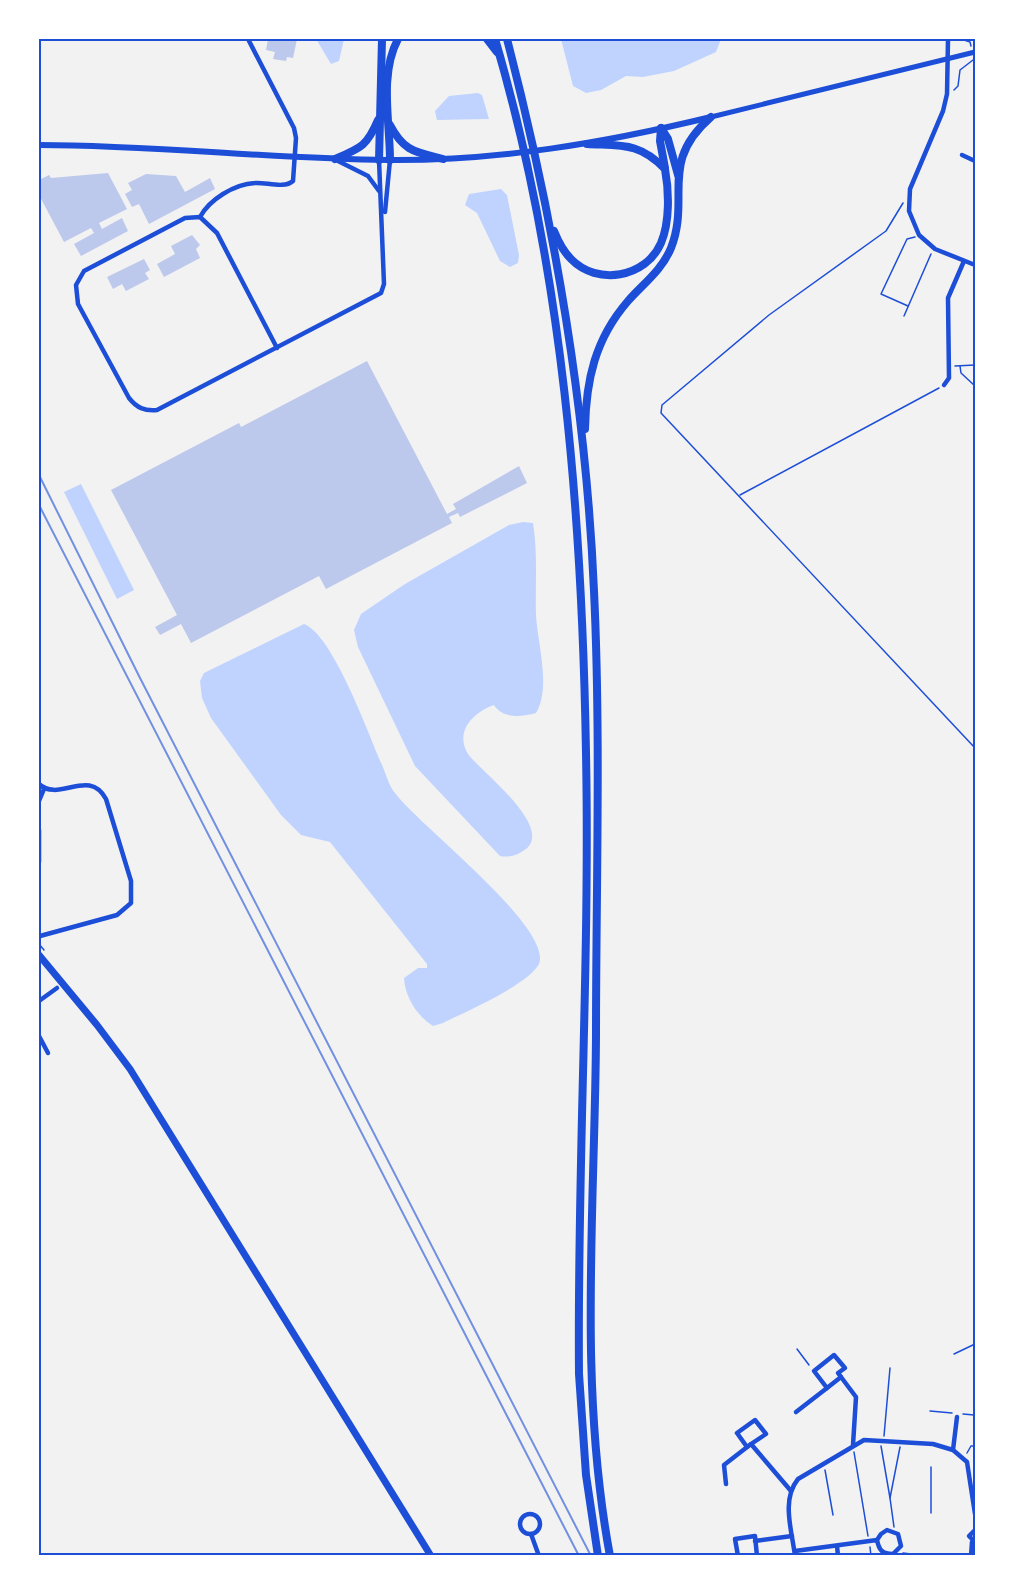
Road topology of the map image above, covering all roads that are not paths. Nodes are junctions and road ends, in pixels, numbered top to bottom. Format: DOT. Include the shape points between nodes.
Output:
graph roads {
  1 [pos="248,39"];
  2 [pos="382,39"];
  3 [pos="398,39"];
  4 [pos="487,39"];
  5 [pos="495,39"];
  6 [pos="507,39"];
  7 [pos="948,39"];
  8 [pos="975,52"];
  9 [pos="948,57"];
  10 [pos="501,58"];
  11 [pos="380,116"];
  12 [pos="711,117"];
  13 [pos="389,122"];
  14 [pos="662,129"];
  15 [pos="587,144"];
  16 [pos="39,145"];
  17 [pos="962,155"];
  18 [pos="335,159"];
  19 [pos="443,159"];
  20 [pos="379,160"];
  21 [pos="390,160"];
  22 [pos="975,161"];
  23 [pos="665,169"];
  24 [pos="678,176"];
  25 [pos="380,193"];
  26 [pos="200,217"];
  27 [pos="384,220"];
  28 [pos="550,224"];
  29 [pos="964,261"];
  30 [pos="975,265"];
  31 [pos="277,348"];
  32 [pos="944,385"];
  33 [pos="584,460"];
  34 [pos="39,784"];
  35 [pos="44,789"];
  36 [pos="39,801"];
  37 [pos="39,830"];
  38 [pos="39,862"];
  39 [pos="40,936"];
  40 [pos="39,955"];
  41 [pos="57,988"];
  42 [pos="39,1001"];
  43 [pos="39,1036"];
  44 [pos="48,1053"];
  45 [pos="841,1377"];
  46 [pos="827,1388"];
  47 [pos="796,1412"];
  48 [pos="957,1417"];
  49 [pos="853,1445"];
  50 [pos="749,1446"];
  51 [pos="953,1450"];
  52 [pos="726,1484"];
  53 [pos="791,1491"];
  54 [pos="975,1514"];
  55 [pos="975,1530"];
  56 [pos="531,1534"];
  57 [pos="792,1536"];
  58 [pos="877,1540"];
  59 [pos="756,1541"];
  60 [pos="974,1542"];
  61 [pos="837,1546"];
  62 [pos="795,1554"];
  63 [pos="431,1556"];
  64 [pos="539,1556"];
  65 [pos="598,1556"];
  66 [pos="610,1556"];
  67 [pos="738,1556"];
  68 [pos="757,1556"];
  69 [pos="838,1556"];
  70 [pos="971,1556"];
  1 -- 26 [label="street" via="294,128 292,181 287,185 241,185 206,206"];
  2 -- 11 [label="highway"];
  3 -- 13 [label="highway" via="387,73"];
  4 -- 10 [label="highway"];
  5 -- 10 [label="highway"];
  6 -- 28 [label="highway"];
  7 -- 9 [label="street"];
  8 -- 9 [label="street"];
  9 -- 12 [label="street"];
  9 -- 29 [label="street" via="943,111 910,189 909,211 919,235 935,249"];
  10 -- 65 [label="highway" via="525,157 550,292 572,467 581,593 586,754 579,1374 586,1475"];
  11 -- 18 [label="highway" via="361,148"];
  11 -- 20 [label="highway"];
  12 -- 14 [label="main road"];
  12 -- 24 [label="highway" via="688,139"];
  13 -- 19 [label="highway" via="398,141 410,150"];
  13 -- 21 [label="highway"];
  14 -- 15 [label="main road"];
  14 -- 23 [label="highway"];
  14 -- 24 [label="highway"];
  15 -- 19 [label="main road"];
  15 -- 23 [label="highway" via="636,148 650,153"];
  16 -- 18 [label="main road"];
  17 -- 22 [label="street"];
  18 -- 20 [label="main road"];
  18 -- 25 [label="street" via="368,176"];
  19 -- 21 [label="main road"];
  20 -- 21 [label="main road"];
  20 -- 25 [label="street"];
  21 -- 27 [label="street"];
  23 -- 28 [label="highway" via="666,208 660,244 632,272 614,276 584,269 565,253"];
  24 -- 33 [label="highway" via="672,248 661,267 614,318 595,355 586,392"];
  25 -- 27 [label="street"];
  26 -- 31 [label="street" via="217,233"];
  26 -- 31 [label="street" via="185,218 84,271 76,285 78,304 129,398 135,406 156,410"];
  27 -- 31 [label="street" via="381,293"];
  28 -- 33 [label="highway" via="574,368"];
  29 -- 30 [label="street"];
  29 -- 32 [label="street" via="948,298 949,378"];
  33 -- 66 [label="highway" via="594,590 597,705 596,1079 590,1325 598,1474"];
  34 -- 35 [label="street"];
  35 -- 36 [label="street"];
  35 -- 39 [label="street" via="81,784 103,794 131,881 131,903 117,915"];
  37 -- 38 [label="street"];
  40 -- 63 [label="main road" via="130,1070"];
  41 -- 42 [label="street"];
  43 -- 44 [label="street"];
  45 -- 46 [label="street"];
  45 -- 46 [label="street" via="838,1373 845,1368 834,1355 813,1371"];
  45 -- 49 [label="street" via="856,1397"];
  46 -- 47 [label="street"];
  48 -- 51 [label="street"];
  49 -- 51 [label="street" via="864,1440 883,1440 933,1444"];
  49 -- 53 [label="street" via="798,1479"];
  50 -- 50 [label="street" via="766,1434 755,1420 737,1433"];
  50 -- 52 [label="street" via="724,1466"];
  50 -- 53 [label="street"];
  51 -- 54 [label="street" via="967,1462"];
  53 -- 57 [label="street" via="788,1504"];
  55 -- 60 [label="street" via="969,1536"];
  56 -- 56 [label="street" via="520,1526 528,1515 539,1523"];
  56 -- 64 [label="street"];
  57 -- 59 [label="street"];
  57 -- 62 [label="street"];
  58 -- 58 [label="street" via="887,1530 895,1531 901,1537 901,1546 893,1554 885,1554 878,1548"];
  58 -- 61 [label="street"];
  59 -- 67 [label="street" via="755,1536 735,1539"];
  59 -- 68 [label="street"];
  60 -- 70 [label="street"];
  61 -- 62 [label="street"];
  61 -- 69 [label="street"];
}
